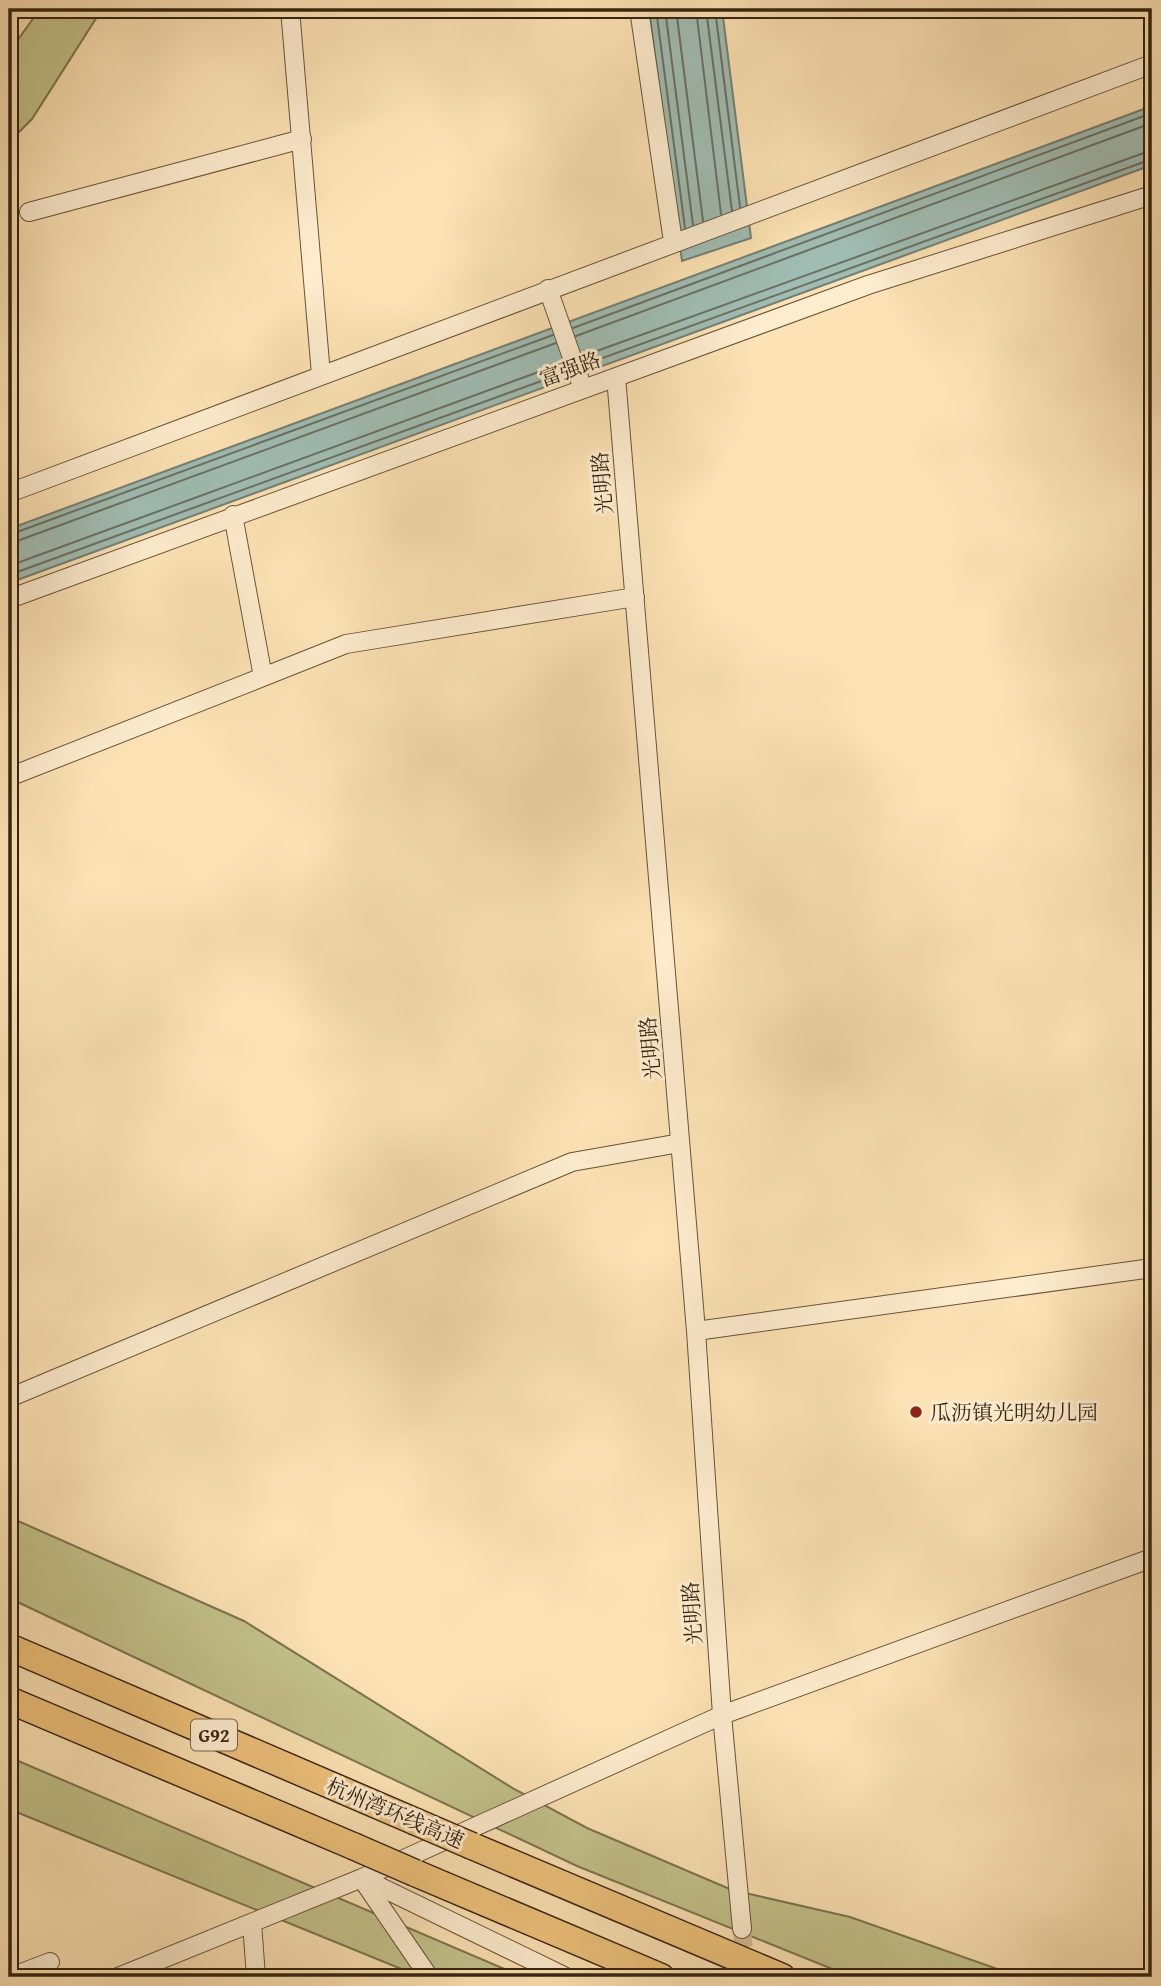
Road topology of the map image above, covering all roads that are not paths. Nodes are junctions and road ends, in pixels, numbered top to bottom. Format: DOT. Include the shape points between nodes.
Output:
graph roads {
  1 [pos="290,9"];
  2 [pos="639,9"];
  3 [pos="1152,64"];
  4 [pos="302,139"];
  5 [pos="1152,195"];
  6 [pos="29,212"];
  7 [pos="675,241"];
  8 [pos="548,289"];
  9 [pos="321,375"];
  10 [pos="616,377"];
  11 [pos="582,384"];
  12 [pos="9,494"];
  13 [pos="233,515"];
  14 [pos="635,597"];
  15 [pos="9,599"];
  16 [pos="263,677"];
  17 [pos="9,777"];
  18 [pos="681,1143"];
  19 [pos="1152,1268"];
  20 [pos="696,1331"];
  21 [pos="9,1398"];
  22 [pos="1152,1558"];
  23 [pos="11,1648"];
  24 [pos="9,1700"];
  25 [pos="722,1715"];
  26 [pos="362,1878"];
  27 [pos="252,1923"];
  28 [pos="742,1929"];
  29 [pos="50,1962"];
  30 [pos="11,1977"];
  31 [pos="118,1977"];
  32 [pos="256,1977"];
  33 [pos="429,1977"];
  34 [pos="566,1977"];
  35 [pos="661,1977"];
  36 [pos="782,1977"];
  1 -- 4 [label="street"];
  2 -- 7 [label="street"];
  3 -- 7 [label="street"];
  4 -- 6 [label="street"];
  4 -- 9 [label="street"];
  5 -- 10 [label="street, 富强路" via="868,285"];
  7 -- 8 [label="street"];
  8 -- 9 [label="street"];
  8 -- 11 [label="street"];
  9 -- 12 [label="street"];
  10 -- 11 [label="street, 富强路"];
  10 -- 14 [label="street, 光明路"];
  11 -- 13 [label="street, 富强路"];
  13 -- 15 [label="street, 富强路"];
  13 -- 16 [label="street"];
  14 -- 16 [label="street" via="346,644"];
  14 -- 18 [label="street, 光明路"];
  16 -- 17 [label="street"];
  18 -- 20 [label="street, 光明路"];
  18 -- 21 [label="street" via="572,1162"];
  19 -- 20 [label="street"];
  20 -- 25 [label="street, 光明路"];
  22 -- 25 [label="street"];
  23 -- 36 [label="highway, 杭州湾环线高速 / G92, bridge"];
  24 -- 35 [label="highway, G92, bridge"];
  25 -- 26 [label="street"];
  25 -- 28 [label="street, 光明路"];
  26 -- 27 [label="street"];
  26 -- 33 [label="street"];
  26 -- 34 [label="street"];
  27 -- 31 [label="street"];
  27 -- 32 [label="street"];
  29 -- 30 [label="street"];
}
